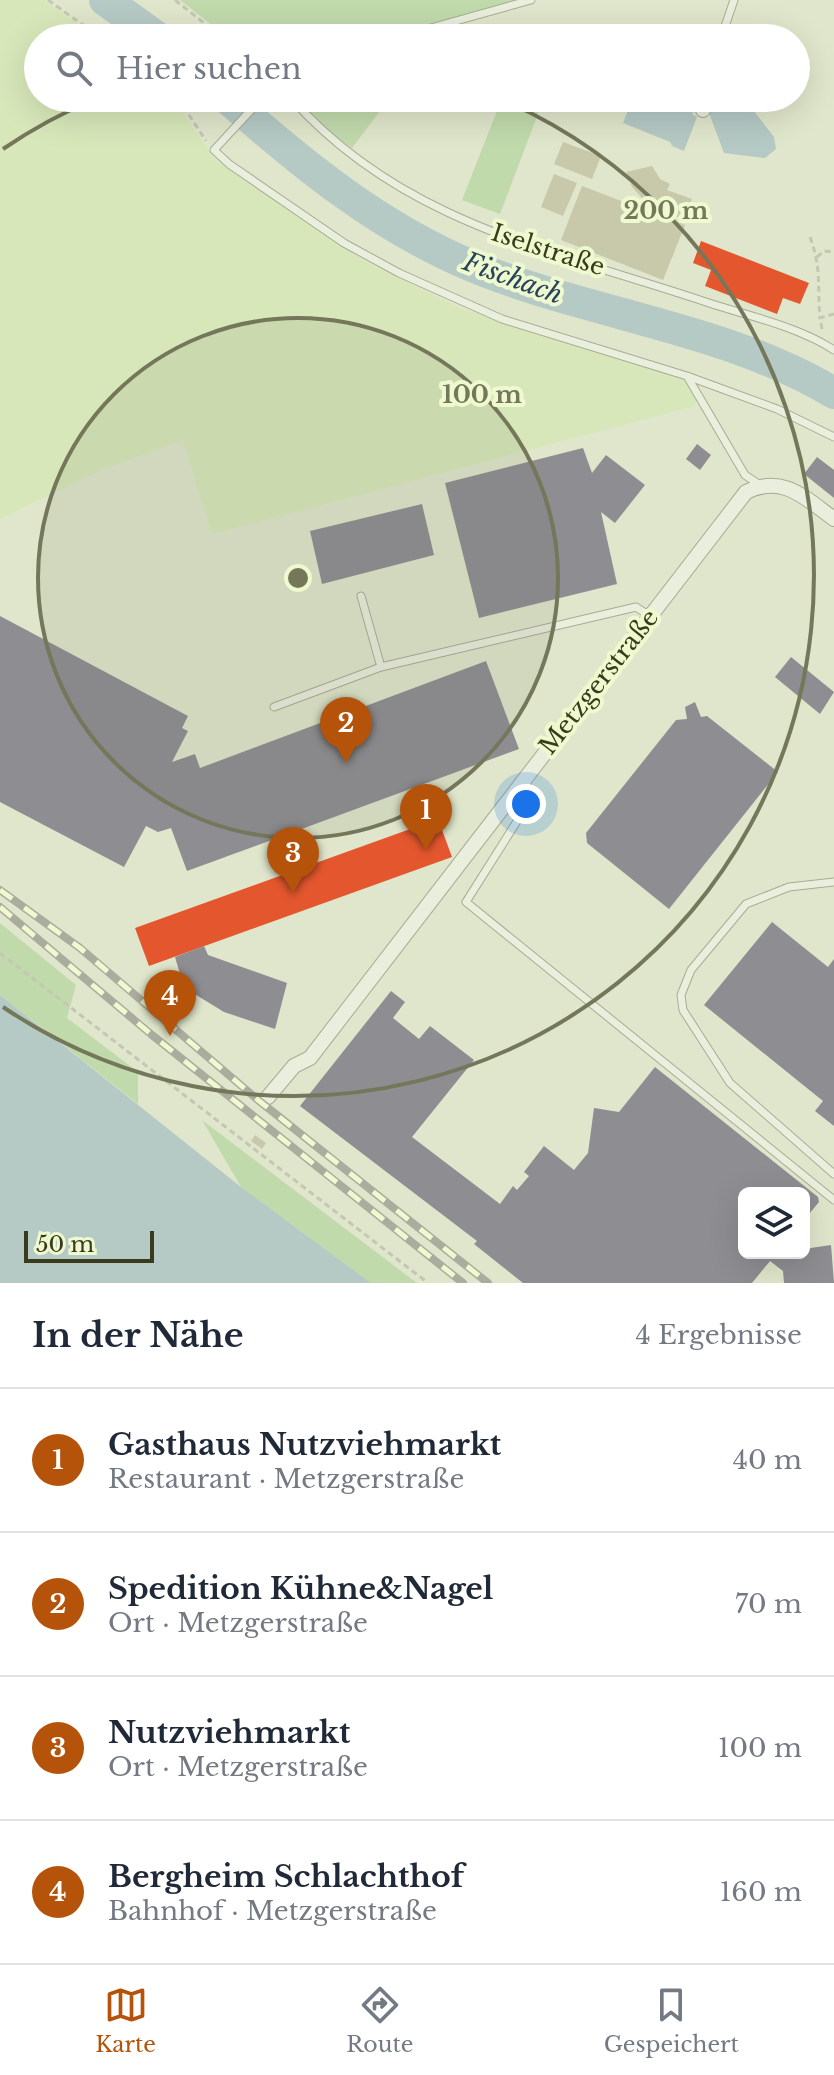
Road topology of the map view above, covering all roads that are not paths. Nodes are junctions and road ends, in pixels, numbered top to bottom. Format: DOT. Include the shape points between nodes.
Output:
graph roads {
  1 [pos="531,0"];
  2 [pos="734,0"];
  3 [pos="445,24"];
  4 [pos="726,24"];
  5 [pos="249,112"];
  6 [pos="304,112"];
  7 [pos="834,350"];
  8 [pos="687,376"];
  9 [pos="834,437"];
  10 [pos="760,485"];
  11 [pos="834,519"];
  12 [pos="361,596"];
  13 [pos="650,616"];
  14 [pos="381,667"];
  15 [pos="274,707"];
  16 [pos="527,775"];
  17 [pos="834,882"];
  18 [pos="268,1097"];
  19 [pos="834,1174"];
  20 [pos="834,1200"];
  1 -- 3 [label="lane"];
  2 -- 4 [label="lane"];
  5 -- 8 [label="lane" via="214,150 344,243 502,319"];
  6 -- 7 [label="lane, Iselstraße" via="325,136 444,212 517,243 636,278"];
  8 -- 9 [label="lane" via="777,409"];
  8 -- 10 [label="lane" via="745,475"];
  10 -- 11 [label="street" via="787,485"];
  10 -- 13 [label="street, Metzgerstraße" via="746,492"];
  12 -- 14 [label="lane"];
  13 -- 14 [label="lane" via="636,607"];
  13 -- 16 [label="street, Metzgerstraße"];
  14 -- 15 [label="lane"];
  16 -- 18 [label="street, Metzgerstraße" via="310,1058 294,1066"];
  16 -- 20 [label="lane" via="526,807 466,902"];
  17 -- 19 [label="lane" via="789,887 746,904 691,970 681,995 683,1010 730,1083"];
}
